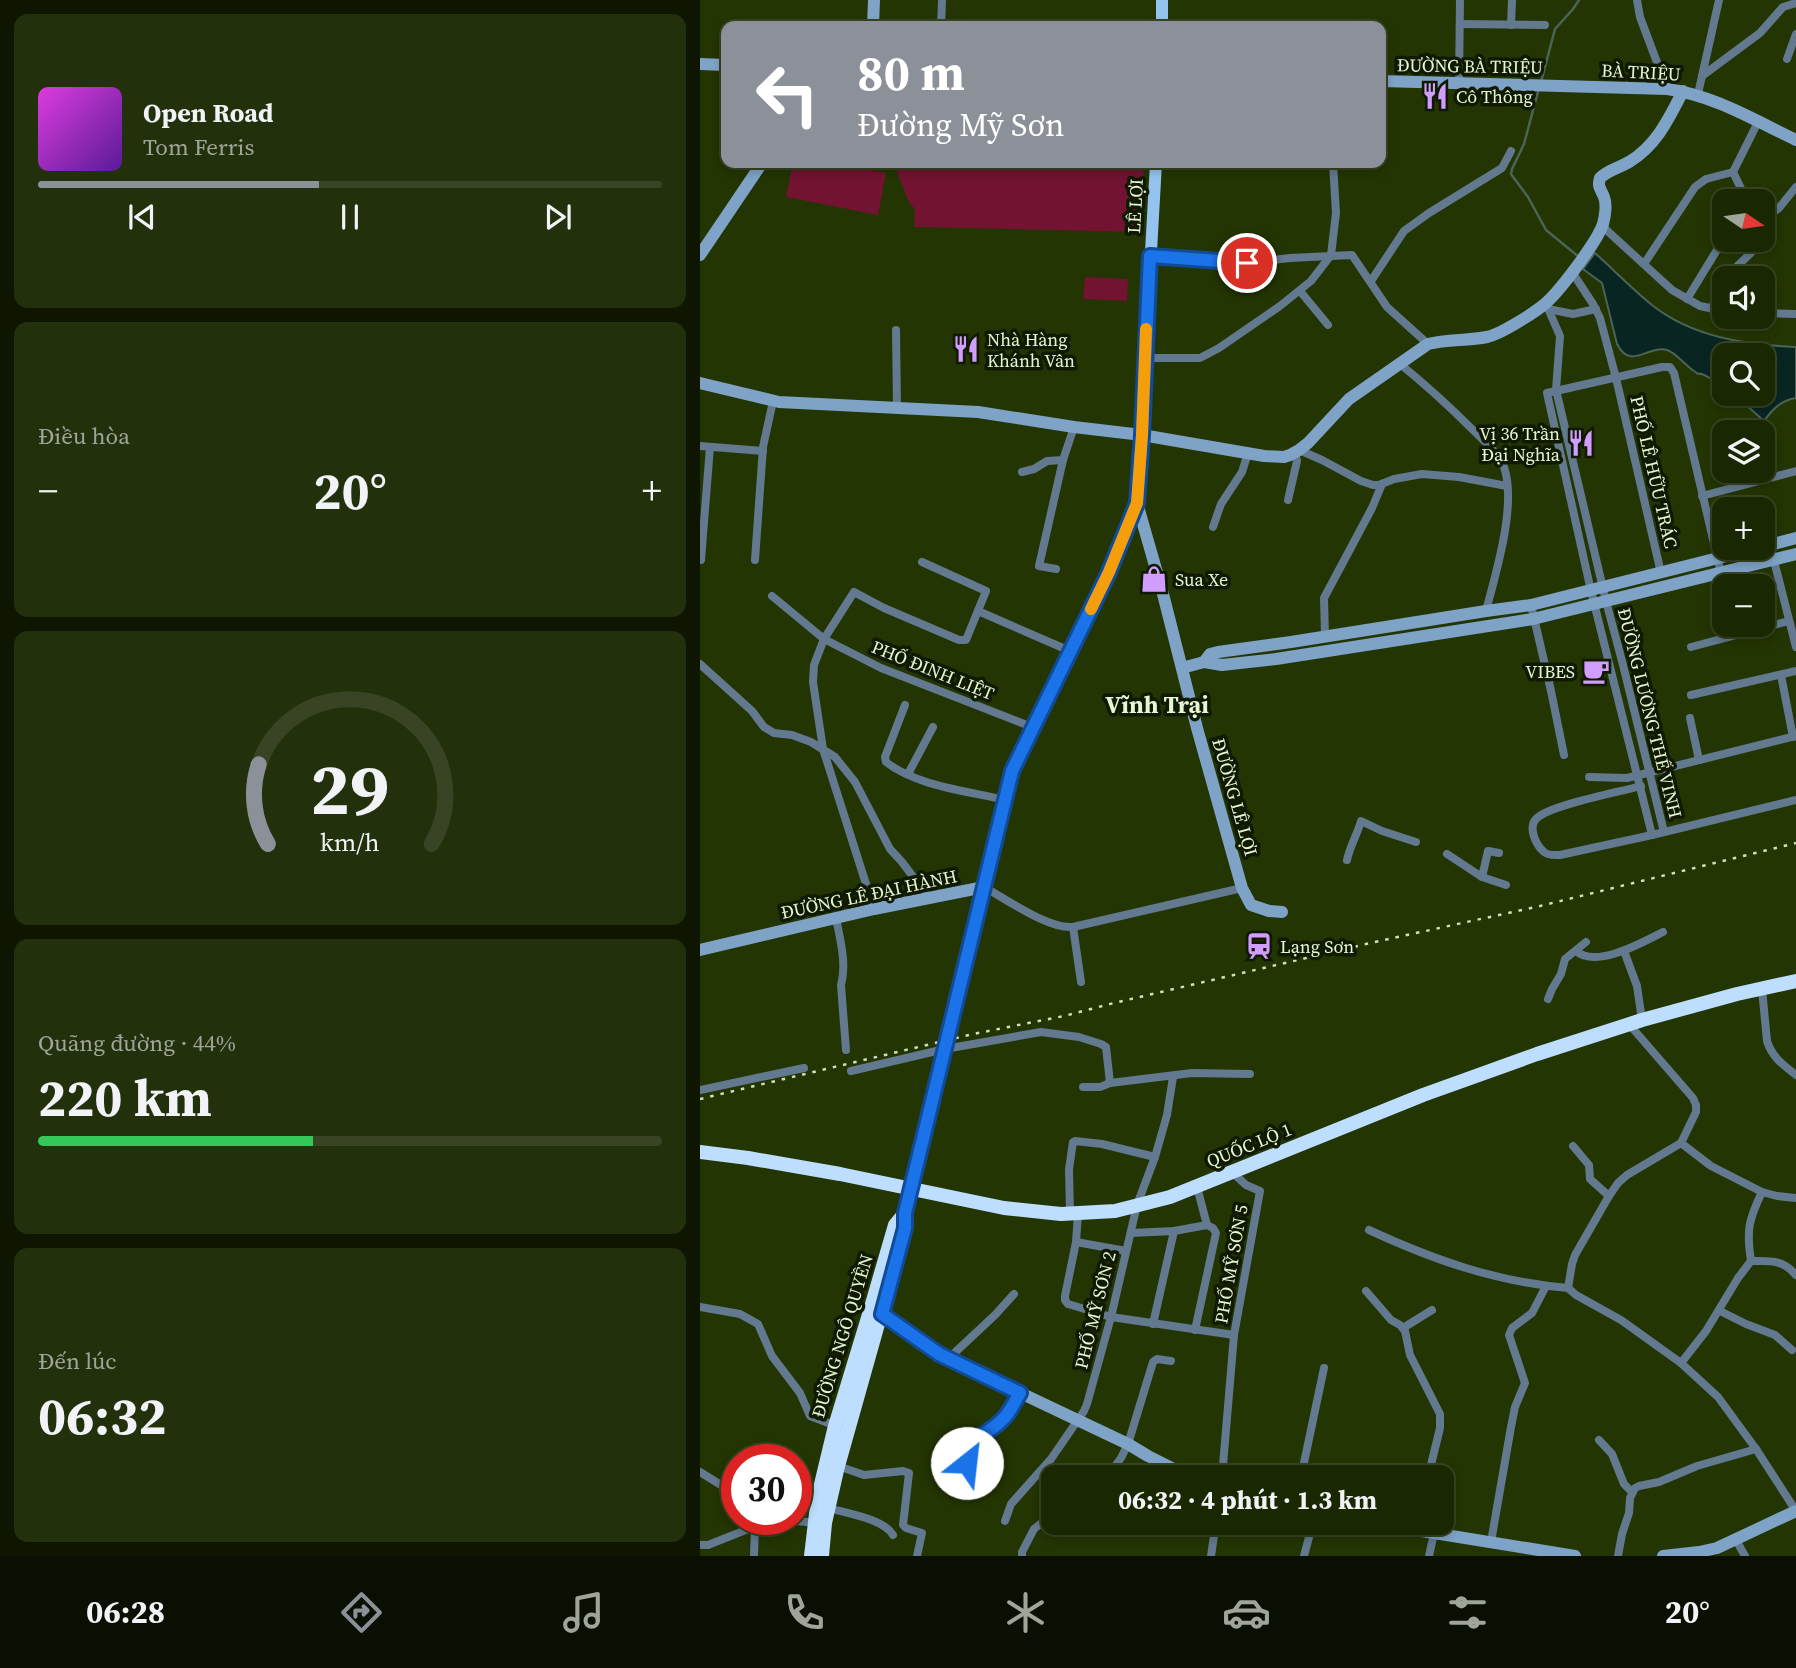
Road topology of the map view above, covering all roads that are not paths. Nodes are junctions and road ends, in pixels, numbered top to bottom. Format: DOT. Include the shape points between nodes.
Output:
graph roads {
  1 [pos="942,0"];
  2 [pos="1162,0"];
  3 [pos="1460,0"];
  4 [pos="1512,0"];
  5 [pos="1637,0"];
  6 [pos="1719,0"];
  7 [pos="1796,3"];
  8 [pos="941,21"];
  9 [pos="1161,21"];
  10 [pos="1460,24"];
  11 [pos="1545,24"];
  12 [pos="1511,25"];
  13 [pos="1796,34"];
  14 [pos="1787,59"];
  15 [pos="700,64"];
  16 [pos="721,65"];
  17 [pos="1702,76"];
  18 [pos="1386,81"];
  19 [pos="1459,82"];
  20 [pos="1558,85"];
  21 [pos="1667,89"];
  22 [pos="1682,91"];
  23 [pos="1698,94"];
  24 [pos="1758,122"];
  25 [pos="1796,140"];
  26 [pos="1511,151"];
  27 [pos="759,168"];
  28 [pos="1156,168"];
  29 [pos="1332,168"];
  30 [pos="1733,172"];
  31 [pos="1796,187"];
  32 [pos="1741,189"];
  33 [pos="1775,211"];
  34 [pos="1602,226"];
  35 [pos="1716,252"];
  36 [pos="1752,252"];
  37 [pos="700,255"];
  38 [pos="1331,255"];
  39 [pos="1150,256"];
  40 [pos="1578,263"];
  41 [pos="1644,264"];
  42 [pos="1737,266"];
  43 [pos="1371,281"];
  44 [pos="1300,291"];
  45 [pos="1687,299"];
  46 [pos="1547,306"];
  47 [pos="1596,309"];
  48 [pos="1712,309"];
  49 [pos="1775,313"];
  50 [pos="1796,314"];
  51 [pos="1328,325"];
  52 [pos="896,330"];
  53 [pos="1428,344"];
  54 [pos="1144,358"];
  55 [pos="1400,364"];
  56 [pos="1616,378"];
  57 [pos="700,383"];
  58 [pos="1556,390"];
  59 [pos="773,401"];
  60 [pos="897,408"];
  61 [pos="1074,427"];
  62 [pos="1142,435"];
  63 [pos="700,446"];
  64 [pos="710,447"];
  65 [pos="762,451"];
  66 [pos="1297,452"];
  67 [pos="1248,453"];
  68 [pos="1063,460"];
  69 [pos="1022,471"];
  70 [pos="1796,471"];
  71 [pos="1382,484"];
  72 [pos="1507,486"];
  73 [pos="1702,496"];
  74 [pos="1288,500"];
  75 [pos="1137,503"];
  76 [pos="1213,527"];
  77 [pos="1712,535"];
  78 [pos="1796,538"];
  79 [pos="1775,543"];
  80 [pos="1796,554"];
  81 [pos="1775,559"];
  82 [pos="701,560"];
  83 [pos="755,560"];
  84 [pos="1714,560"];
  85 [pos="1718,560"];
  86 [pos="1770,560"];
  87 [pos="1774,560"];
  88 [pos="922,562"];
  89 [pos="1056,569"];
  90 [pos="1661,573"];
  91 [pos="1721,573"];
  92 [pos="1665,588"];
  93 [pos="1597,589"];
  94 [pos="772,596"];
  95 [pos="1600,603"];
  96 [pos="978,611"];
  97 [pos="1481,612"];
  98 [pos="1532,612"];
  99 [pos="1789,621"];
  100 [pos="1775,625"];
  101 [pos="1478,626"];
  102 [pos="1358,631"];
  103 [pos="1325,637"];
  104 [pos="1728,637"];
  105 [pos="824,639"];
  106 [pos="1273,645"];
  107 [pos="1361,646"];
  108 [pos="1691,647"];
  109 [pos="1796,648"];
  110 [pos="1070,651"];
  111 [pos="1276,659"];
  112 [pos="1205,662"];
  113 [pos="700,664"];
  114 [pos="1623,665"];
  115 [pos="1182,668"];
  116 [pos="1611,668"];
  117 [pos="1796,671"];
  118 [pos="1781,675"];
  119 [pos="1691,695"];
  120 [pos="905,705"];
  121 [pos="1690,718"];
  122 [pos="933,727"];
  123 [pos="1032,727"];
  124 [pos="1795,737"];
  125 [pos="823,749"];
  126 [pos="1564,755"];
  127 [pos="1699,760"];
  128 [pos="1649,772"];
  129 [pos="908,774"];
  130 [pos="1638,775"];
  131 [pos="1588,776"];
  132 [pos="1641,786"];
  133 [pos="1005,800"];
  134 [pos="1796,800"];
  135 [pos="1664,832"];
  136 [pos="1652,835"];
  137 [pos="1416,842"];
  138 [pos="1499,853"];
  139 [pos="1447,854"];
  140 [pos="1347,860"];
  141 [pos="1482,877"];
  142 [pos="1506,885"];
  143 [pos="984,887"];
  144 [pos="1242,888"];
  145 [pos="929,898"];
  146 [pos="874,909"];
  147 [pos="1282,912"];
  148 [pos="836,918"];
  149 [pos="1073,927"];
  150 [pos="1663,932"];
  151 [pos="1586,942"];
  152 [pos="700,950"];
  153 [pos="1576,951"];
  154 [pos="1624,951"];
  155 [pos="1796,981"];
  156 [pos="1081,982"];
  157 [pos="1762,989"];
  158 [pos="1548,999"];
  159 [pos="1635,1021"];
  160 [pos="945,1049"];
  161 [pos="846,1050"];
  162 [pos="804,1068"];
  163 [pos="851,1071"];
  164 [pos="1250,1074"];
  165 [pos="1796,1075"];
  166 [pos="1173,1077"];
  167 [pos="1110,1083"];
  168 [pos="1083,1087"];
  169 [pos="700,1090"];
  170 [pos="1681,1143"];
  171 [pos="1573,1146"];
  172 [pos="700,1152"];
  173 [pos="1155,1157"];
  174 [pos="1232,1172"];
  175 [pos="1197,1187"];
  176 [pos="911,1188"];
  177 [pos="1762,1192"];
  178 [pos="1609,1196"];
  179 [pos="1796,1198"];
  180 [pos="1137,1205"];
  181 [pos="905,1213"];
  182 [pos="1074,1214"];
  183 [pos="1207,1226"];
  184 [pos="1369,1230"];
  185 [pos="1174,1231"];
  186 [pos="1131,1233"];
  187 [pos="1076,1242"];
  188 [pos="1126,1251"];
  189 [pos="1751,1261"];
  190 [pos="1796,1275"];
  191 [pos="1546,1286"];
  192 [pos="1568,1288"];
  193 [pos="1366,1291"];
  194 [pos="1014,1294"];
  195 [pos="700,1307"];
  196 [pos="1432,1310"];
  197 [pos="1720,1311"];
  198 [pos="876,1312"];
  199 [pos="1111,1317"];
  200 [pos="1153,1324"];
  201 [pos="1403,1328"];
  202 [pos="1195,1330"];
  203 [pos="1234,1335"];
  204 [pos="1793,1350"];
  205 [pos="949,1358"];
  206 [pos="1171,1361"];
  207 [pos="1681,1363"];
  208 [pos="1324,1368"];
  209 [pos="1020,1393"];
  210 [pos="1078,1420"];
  211 [pos="841,1427"];
  212 [pos="1599,1440"];
  213 [pos="1128,1444"];
  214 [pos="1756,1449"];
  215 [pos="967,1463"];
  216 [pos="1116,1465"];
  217 [pos="1166,1465"];
  218 [pos="1223,1465"];
  219 [pos="1304,1465"];
  220 [pos="1431,1465"];
  221 [pos="838,1466"];
  222 [pos="700,1472"];
  223 [pos="721,1485"];
  224 [pos="1632,1492"];
  225 [pos="828,1508"];
  226 [pos="1796,1511"];
  227 [pos="1005,1521"];
  228 [pos="812,1522"];
  229 [pos="819,1523"];
  230 [pos="1041,1523"];
  231 [pos="731,1535"];
  232 [pos="757,1535"];
  233 [pos="893,1535"];
  234 [pos="1214,1535"];
  235 [pos="1310,1535"];
  236 [pos="1434,1535"];
  237 [pos="1447,1535"];
  238 [pos="1737,1540"];
  239 [pos="1491,1542"];
  240 [pos="700,1545"];
  241 [pos="754,1556"];
  242 [pos="811,1556"];
  243 [pos="822,1556"];
  244 [pos="917,1556"];
  245 [pos="1022,1556"];
  246 [pos="1211,1556"];
  247 [pos="1304,1556"];
  248 [pos="1429,1556"];
  249 [pos="1575,1556"];
  250 [pos="1618,1556"];
  251 [pos="1663,1556"];
  252 [pos="1745,1556"];
  1 -- 8 [label="street"];
  2 -- 9 [label="main road"];
  3 -- 10 [label="street"];
  4 -- 12 [label="street"];
  5 -- 21 [label="street"];
  6 -- 17 [label="street"];
  7 -- 17 [label="street" via="1783,7 1760,33"];
  10 -- 12 [label="street"];
  10 -- 19 [label="street"];
  11 -- 12 [label="street"];
  13 -- 14 [label="street"];
  15 -- 16 [label="street"];
  17 -- 23 [label="street"];
  18 -- 19 [label="street, ĐƯỜNG BÀ TRIỆU"];
  19 -- 20 [label="street, ĐƯỜNG BÀ TRIỆU"];
  20 -- 21 [label="street, BÀ TRIỆU"];
  21 -- 22 [label="street, BÀ TRIỆU"];
  22 -- 23 [label="street, BÀ TRIỆU"];
  22 -- 34 [label="street" via="1659,135 1631,161 1600,178 1598,187 1605,201"];
  23 -- 24 [label="street, BÀ TRIỆU"];
  24 -- 25 [label="street, BÀ TRIỆU"];
  24 -- 30 [label="street"];
  26 -- 43 [label="street" via="1502,168 1404,231"];
  27 -- 37 [label="street"];
  28 -- 39 [label="main road, LÊ LỢI"];
  29 -- 38 [label="street" via="1336,213"];
  30 -- 32 [label="street"];
  30 -- 41 [label="street" via="1695,187"];
  31 -- 33 [label="street"];
  34 -- 40 [label="street"];
  34 -- 41 [label="street"];
  35 -- 45 [label="street"];
  36 -- 42 [label="street"];
  38 -- 39 [label="street" via="1247,263"];
  38 -- 43 [label="street" via="1352,255"];
  38 -- 44 [label="street"];
  39 -- 54 [label="main road, LÊ LỢI"];
  40 -- 46 [label="street"];
  40 -- 47 [label="street, PHỐ LÊ HỮU TRÁC"];
  41 -- 45 [label="street"];
  43 -- 53 [label="street" via="1387,307"];
  44 -- 51 [label="street"];
  44 -- 54 [label="street" via="1200,358"];
  45 -- 48 [label="street"];
  46 -- 47 [label="street" via="1573,314"];
  46 -- 53 [label="street" via="1497,334"];
  46 -- 58 [label="street" via="1560,335"];
  47 -- 56 [label="street, PHỐ LÊ HỮU TRÁC"];
  49 -- 50 [label="street"];
  52 -- 60 [label="street"];
  53 -- 55 [label="street"];
  54 -- 62 [label="main road, LÊ LỢI"];
  55 -- 66 [label="street" via="1349,399"];
  55 -- 72 [label="street" via="1498,456"];
  56 -- 58 [label="street"];
  56 -- 73 [label="street" via="1670,367"];
  56 -- 90 [label="street, PHỐ LÊ HỮU TRÁC"];
  57 -- 59 [label="street"];
  58 -- 93 [label="street"];
  58 -- 93 [label="street" via="1546,396"];
  59 -- 60 [label="street"];
  59 -- 65 [label="street"];
  60 -- 61 [label="street" via="978,412"];
  61 -- 62 [label="street"];
  61 -- 68 [label="street"];
  62 -- 67 [label="street"];
  62 -- 75 [label="main road, LÊ LỢI"];
  63 -- 64 [label="street"];
  64 -- 65 [label="street"];
  64 -- 82 [label="street"];
  65 -- 83 [label="street"];
  66 -- 67 [label="street" via="1284,457"];
  66 -- 71 [label="street" via="1361,481"];
  66 -- 74 [label="street"];
  67 -- 76 [label="street"];
  68 -- 69 [label="street"];
  68 -- 89 [label="street" via="1039,566"];
  70 -- 73 [label="street"];
  71 -- 72 [label="street" via="1436,474"];
  71 -- 103 [label="street" via="1324,598"];
  72 -- 97 [label="street" via="1507,524"];
  73 -- 77 [label="street"];
  75 -- 110 [label="main road, ĐƯỜNG NGÔ QUYỀN"];
  75 -- 115 [label="street, ĐƯỜNG LÊ LỢI"];
  78 -- 79 [label="street"];
  80 -- 81 [label="street"];
  84 -- 90 [label="street"];
  85 -- 91 [label="street"];
  86 -- 91 [label="street"];
  87 -- 99 [label="street"];
  88 -- 96 [label="street" via="986,591"];
  90 -- 92 [label="street"];
  90 -- 93 [label="street"];
  91 -- 92 [label="street"];
  92 -- 95 [label="street"];
  93 -- 95 [label="street"];
  93 -- 98 [label="street"];
  94 -- 105 [label="street, PHỐ ĐINH LIỆT"];
  95 -- 98 [label="street"];
  95 -- 114 [label="street, ĐƯỜNG LƯƠNG THẾ VINH"];
  95 -- 116 [label="street, ĐƯỜNG LƯƠNG THẾ VINH"];
  96 -- 105 [label="street" via="966,640 959,640 854,592"];
  96 -- 110 [label="street"];
  97 -- 98 [label="street"];
  97 -- 101 [label="street"];
  97 -- 102 [label="street"];
  98 -- 101 [label="street"];
  98 -- 126 [label="street"];
  99 -- 100 [label="street"];
  99 -- 109 [label="street"];
  101 -- 107 [label="street"];
  102 -- 103 [label="street"];
  102 -- 107 [label="street"];
  103 -- 106 [label="street"];
  104 -- 108 [label="street"];
  105 -- 123 [label="street, PHỐ ĐINH LIỆT" via="881,668"];
  105 -- 125 [label="street" via="813,682"];
  106 -- 111 [label="street"];
  106 -- 112 [label="street" via="1218,652"];
  107 -- 111 [label="street"];
  110 -- 123 [label="main road, ĐƯỜNG NGÔ QUYỀN"];
  111 -- 112 [label="street" via="1222,665"];
  112 -- 115 [label="street"];
  113 -- 125 [label="street" via="764,727"];
  114 -- 116 [label="street"];
  114 -- 128 [label="street, ĐƯỜNG LƯƠNG THẾ VINH"];
  115 -- 144 [label="street, ĐƯỜNG LÊ LỢI"];
  116 -- 130 [label="street, ĐƯỜNG LƯƠNG THẾ VINH"];
  117 -- 118 [label="street"];
  118 -- 119 [label="street"];
  118 -- 124 [label="street"];
  120 -- 129 [label="street" via="885,760"];
  121 -- 127 [label="street"];
  122 -- 129 [label="street"];
  123 -- 133 [label="main road, ĐƯỜNG NGÔ QUYỀN"];
  124 -- 127 [label="street"];
  125 -- 145 [label="street" via="855,782 890,849"];
  125 -- 146 [label="street"];
  127 -- 128 [label="street"];
  128 -- 130 [label="street"];
  128 -- 135 [label="street, ĐƯỜNG LƯƠNG THẾ VINH"];
  129 -- 133 [label="street"];
  130 -- 131 [label="street"];
  130 -- 132 [label="street, ĐƯỜNG LƯƠNG THẾ VINH"];
  132 -- 136 [label="street, ĐƯỜNG LƯƠNG THẾ VINH"];
  132 -- 136 [label="street" via="1552,809 1537,817 1532,826 1534,836 1545,852 1560,855"];
  133 -- 143 [label="main road, ĐƯỜNG NGÔ QUYỀN"];
  134 -- 135 [label="street, ĐƯỜNG LƯƠNG THẾ VINH"];
  135 -- 136 [label="street, ĐƯỜNG LƯƠNG THẾ VINH"];
  137 -- 140 [label="street" via="1361,821"];
  138 -- 141 [label="street" via="1488,851"];
  139 -- 141 [label="street"];
  141 -- 142 [label="street"];
  143 -- 145 [label="street, ĐƯỜNG LÊ ĐẠI HÀNH"];
  143 -- 149 [label="street, ĐƯỜNG LÊ ĐẠI HÀNH" via="1050,923"];
  143 -- 160 [label="main road, ĐƯỜNG NGÔ QUYỀN"];
  144 -- 147 [label="street" via="1251,905"];
  144 -- 149 [label="street, ĐƯỜNG LÊ ĐẠI HÀNH"];
  145 -- 146 [label="street, ĐƯỜNG LÊ ĐẠI HÀNH"];
  146 -- 148 [label="street, ĐƯỜNG LÊ ĐẠI HÀNH"];
  148 -- 152 [label="street, ĐƯỜNG LÊ ĐẠI HÀNH"];
  148 -- 161 [label="street" via="843,962"];
  149 -- 156 [label="street"];
  150 -- 154 [label="street"];
  151 -- 153 [label="street"];
  153 -- 154 [label="street" via="1598,957"];
  153 -- 158 [label="street" via="1565,959"];
  154 -- 159 [label="street" via="1637,986"];
  155 -- 157 [label="highway, QUỐC LỘ 1"];
  157 -- 159 [label="highway, QUỐC LỘ 1"];
  157 -- 165 [label="street" via="1769,1049"];
  159 -- 170 [label="street" via="1696,1105"];
  159 -- 174 [label="highway, QUỐC LỘ 1" via="1469,1078"];
  160 -- 163 [label="street"];
  160 -- 167 [label="street" via="1041,1032 1079,1037 1106,1047"];
  160 -- 176 [label="main road, ĐƯỜNG NGÔ QUYỀN"];
  162 -- 169 [label="street"];
  164 -- 166 [label="street"];
  166 -- 167 [label="street"];
  166 -- 173 [label="street, PHỐ MỸ SƠN 2"];
  167 -- 168 [label="street"];
  170 -- 177 [label="street" via="1711,1166"];
  170 -- 178 [label="street" via="1626,1175"];
  171 -- 178 [label="street" via="1589,1165 1590,1179"];
  172 -- 176 [label="highway, QUỐC LỘ 1"];
  173 -- 180 [label="street, PHỐ MỸ SƠN 2"];
  173 -- 182 [label="street" via="1075,1141 1069,1169"];
  174 -- 175 [label="highway, QUỐC LỘ 1"];
  174 -- 203 [label="street, PHỐ MỸ SƠN 5" via="1261,1191"];
  175 -- 180 [label="highway, QUỐC LỘ 1"];
  175 -- 183 [label="street"];
  176 -- 181 [label="main road, ĐƯỜNG NGÔ QUYỀN"];
  176 -- 182 [label="highway, QUỐC LỘ 1" via="1004,1208"];
  177 -- 179 [label="street"];
  177 -- 189 [label="street" via="1750,1218"];
  178 -- 192 [label="street" via="1575,1255"];
  180 -- 182 [label="highway, QUỐC LỘ 1"];
  180 -- 186 [label="street, PHỐ MỸ SƠN 2"];
  181 -- 198 [label="highway, ĐƯỜNG NGÔ QUYỀN" via="905,1228"];
  182 -- 187 [label="street"];
  183 -- 185 [label="street"];
  183 -- 202 [label="street" via="1216,1233"];
  184 -- 191 [label="street" via="1442,1261"];
  185 -- 186 [label="street"];
  185 -- 200 [label="street"];
  186 -- 188 [label="street, PHỐ MỸ SƠN 2"];
  187 -- 188 [label="street"];
  187 -- 199 [label="street" via="1065,1300"];
  188 -- 199 [label="street, PHỐ MỸ SƠN 2"];
  189 -- 190 [label="street" via="1782,1263"];
  189 -- 197 [label="street"];
  191 -- 192 [label="street"];
  191 -- 239 [label="street" via="1532,1312 1509,1335 1525,1383 1515,1407"];
  192 -- 207 [label="street"];
  193 -- 201 [label="street"];
  194 -- 205 [label="street"];
  195 -- 211 [label="street" via="751,1318 810,1416"];
  196 -- 201 [label="street"];
  197 -- 204 [label="street" via="1775,1335"];
  197 -- 207 [label="street"];
  198 -- 205 [label="street"];
  198 -- 211 [label="highway, ĐƯỜNG NGÔ QUYỀN"];
  199 -- 200 [label="street"];
  199 -- 210 [label="street, PHỐ MỸ SƠN 2" via="1087,1404"];
  200 -- 202 [label="street"];
  201 -- 220 [label="street" via="1410,1355 1440,1414"];
  202 -- 203 [label="street"];
  203 -- 218 [label="street"];
  205 -- 209 [label="street"];
  206 -- 213 [label="street" via="1153,1362"];
  207 -- 214 [label="street" via="1718,1397"];
  208 -- 219 [label="street"];
  209 -- 210 [label="street"];
  209 -- 215 [label="street" via="1007,1415 973,1444"];
  210 -- 213 [label="street"];
  210 -- 227 [label="street, PHỐ MỸ SƠN 2" via="1011,1504"];
  211 -- 221 [label="highway, ĐƯỜNG NGÔ QUYỀN"];
  211 -- 229 [label="highway, ĐƯỜNG NGÔ QUYỀN" via="821,1478"];
  212 -- 224 [label="street"];
  213 -- 216 [label="street"];
  213 -- 217 [label="street"];
  214 -- 224 [label="street"];
  214 -- 226 [label="street"];
  221 -- 225 [label="highway, ĐƯỜNG NGÔ QUYỀN"];
  221 -- 244 [label="street" via="864,1475 909,1473 903,1525 922,1533"];
  222 -- 223 [label="street"];
  224 -- 250 [label="street"];
  225 -- 229 [label="highway, ĐƯỜNG NGÔ QUYỀN"];
  225 -- 233 [label="street" via="886,1526"];
  226 -- 238 [label="street"];
  228 -- 229 [label="street"];
  229 -- 242 [label="highway, ĐƯỜNG NGÔ QUYỀN"];
  229 -- 243 [label="highway, ĐƯỜNG NGÔ QUYỀN"];
  230 -- 245 [label="street"];
  231 -- 240 [label="street"];
  232 -- 241 [label="street"];
  234 -- 246 [label="street"];
  235 -- 247 [label="street"];
  236 -- 248 [label="street"];
  237 -- 239 [label="street"];
  238 -- 251 [label="street" via="1699,1552"];
  238 -- 252 [label="street"];
  239 -- 249 [label="street"];
}
